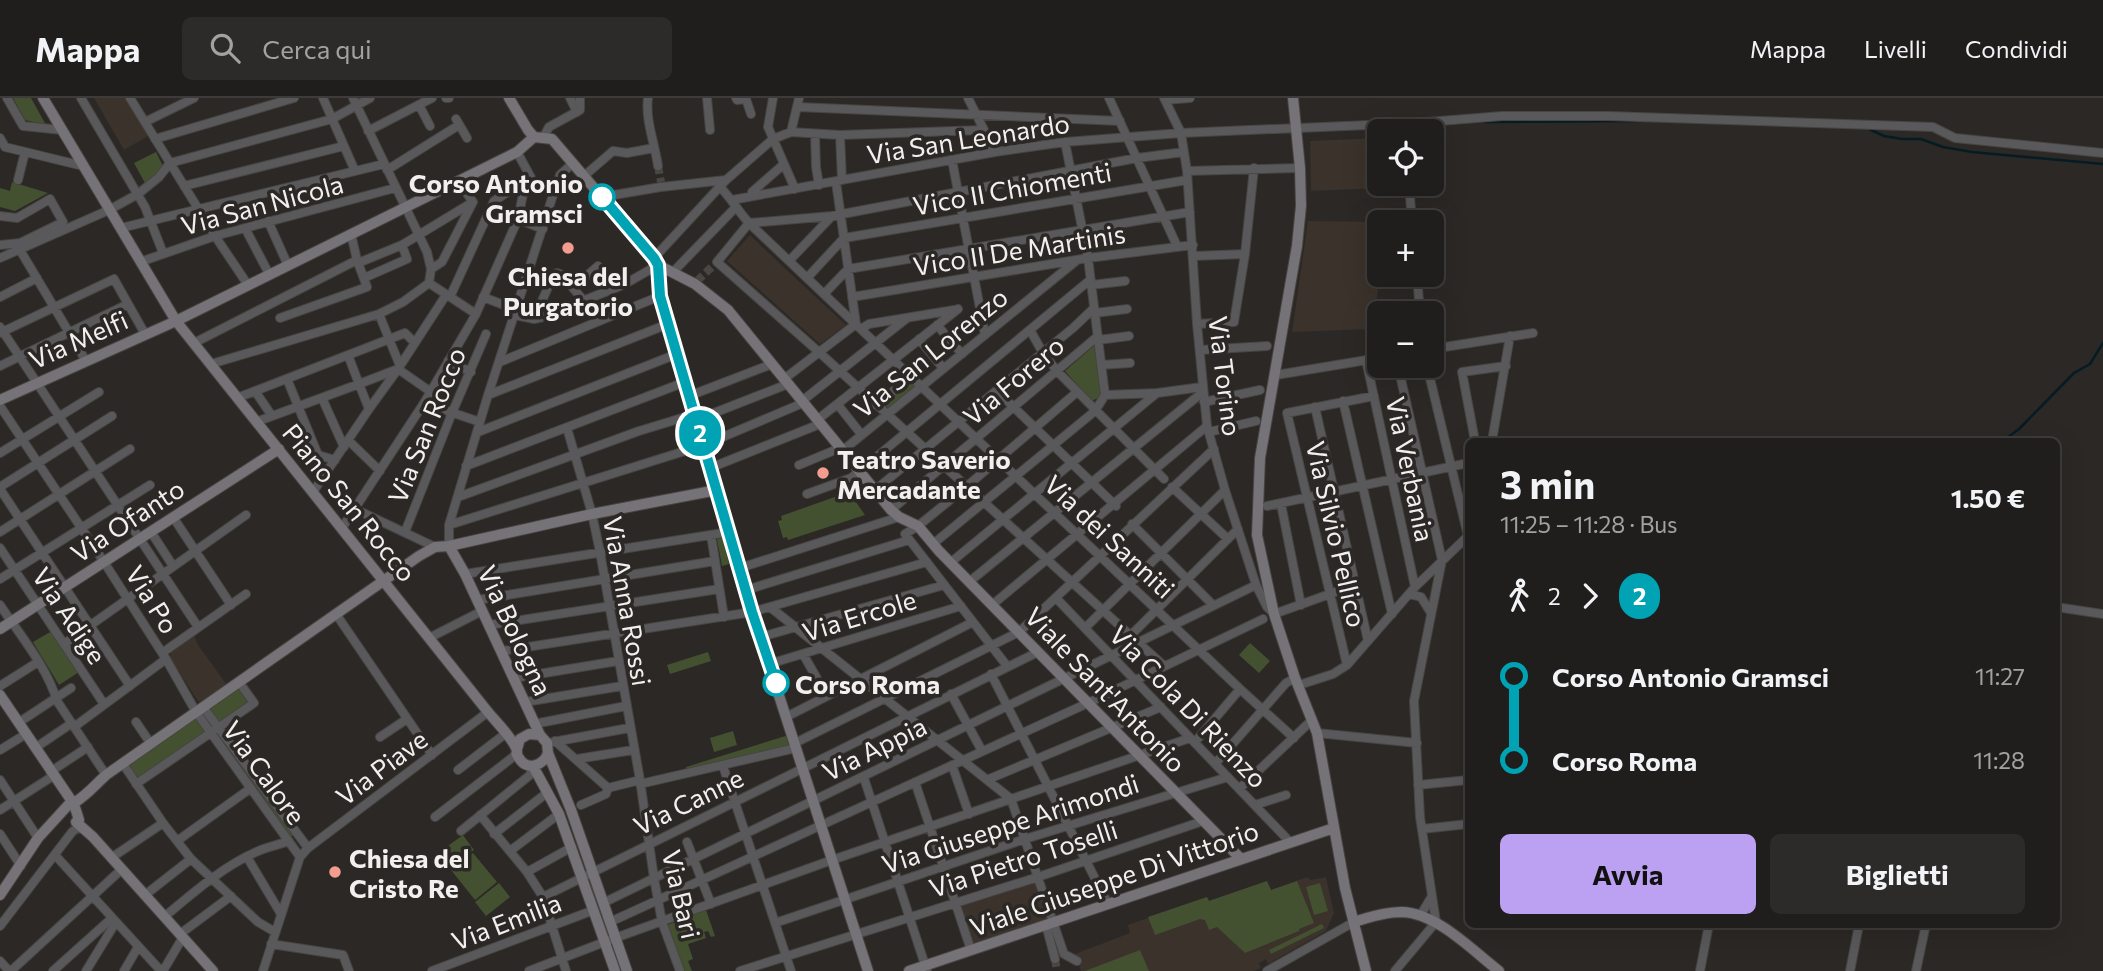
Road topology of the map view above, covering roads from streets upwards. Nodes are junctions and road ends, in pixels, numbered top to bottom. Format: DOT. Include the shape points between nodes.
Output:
graph roads {
  1 [pos="7,98"];
  2 [pos="43,98"];
  3 [pos="81,98"];
  4 [pos="131,98"];
  5 [pos="194,98"];
  6 [pos="294,98"];
  7 [pos="323,98"];
  8 [pos="370,98"];
  9 [pos="432,98"];
  10 [pos="509,98"];
  11 [pos="570,98"];
  12 [pos="580,98"];
  13 [pos="648,98"];
  14 [pos="707,98"];
  15 [pos="736,98"];
  16 [pos="773,98"];
  17 [pos="968,98"];
  18 [pos="1109,98"];
  19 [pos="1189,98"];
  20 [pos="1293,98"];
  21 [pos="1165,99"];
  22 [pos="355,102"];
  23 [pos="799,103"];
  24 [pos="419,105"];
  25 [pos="575,113"];
  26 [pos="751,114"];
  27 [pos="976,115"];
  28 [pos="332,119"];
  29 [pos="1120,121"];
  30 [pos="145,122"];
  31 [pos="430,126"];
  32 [pos="1297,128"];
  33 [pos="62,130"];
  34 [pos="709,130"];
  35 [pos="983,130"];
  36 [pos="368,131"];
  37 [pos="791,132"];
  38 [pos="1181,133"];
  39 [pos="815,134"];
  40 [pos="839,135"];
  41 [pos="1127,136"];
  42 [pos="539,137"];
  43 [pos="0,138"];
  44 [pos="467,138"];
  45 [pos="155,139"];
  46 [pos="773,139"];
  47 [pos="1066,142"];
  48 [pos="344,146"];
  49 [pos="654,148"];
  50 [pos="25,152"];
  51 [pos="517,152"];
  52 [pos="995,152"];
  53 [pos="1184,152"];
  54 [pos="2103,153"];
  55 [pos="1137,158"];
  56 [pos="952,160"];
  57 [pos="170,163"];
  58 [pos="573,163"];
  59 [pos="784,164"];
  60 [pos="83,166"];
  61 [pos="658,166"];
  62 [pos="385,167"];
  63 [pos="1254,168"];
  64 [pos="1300,168"];
  65 [pos="355,171"];
  66 [pos="1071,171"];
  67 [pos="1187,175"];
  68 [pos="584,176"];
  69 [pos="18,180"];
  70 [pos="458,181"];
  71 [pos="839,181"];
  72 [pos="723,183"];
  73 [pos="535,185"];
  74 [pos="820,185"];
  75 [pos="184,186"];
  76 [pos="556,186"];
  77 [pos="1150,186"];
  78 [pos="395,188"];
  79 [pos="524,188"];
  80 [pos="795,189"];
  81 [pos="958,193"];
  82 [pos="138,194"];
  83 [pos="753,196"];
  84 [pos="602,197"];
  85 [pos="1077,198"];
  86 [pos="473,202"];
  87 [pos="733,204"];
  88 [pos="198,208"];
  89 [pos="404,208"];
  90 [pos="109,209"];
  91 [pos="1190,212"];
  92 [pos="836,215"];
  93 [pos="0,216"];
  94 [pos="1164,217"];
  95 [pos="518,219"];
  96 [pos="964,219"];
  97 [pos="151,220"];
  98 [pos="268,221"];
  99 [pos="749,223"];
  100 [pos="121,228"];
  101 [pos="246,228"];
  102 [pos="543,229"];
  103 [pos="56,230"];
  104 [pos="1082,230"];
  105 [pos="351,234"];
  106 [pos="419,235"];
  107 [pos="215,236"];
  108 [pos="844,238"];
  109 [pos="0,245"];
  110 [pos="402,245"];
  111 [pos="1192,245"];
  112 [pos="1177,246"];
  113 [pos="970,248"];
  114 [pos="20,250"];
  115 [pos="163,253"];
  116 [pos="1245,254"];
  117 [pos="1194,256"];
  118 [pos="0,258"];
  119 [pos="1088,258"];
  120 [pos="286,261"];
  121 [pos="789,261"];
  122 [pos="1077,261"];
  123 [pos="141,262"];
  124 [pos="357,262"];
  125 [pos="656,262"];
  126 [pos="598,266"];
  127 [pos="431,269"];
  128 [pos="676,269"];
  129 [pos="848,269"];
  130 [pos="267,270"];
  131 [pos="975,277"];
  132 [pos="37,278"];
  133 [pos="807,278"];
  134 [pos="1125,281"];
  135 [pos="365,283"];
  136 [pos="429,283"];
  137 [pos="1091,283"];
  138 [pos="248,285"];
  139 [pos="573,288"];
  140 [pos="824,294"];
  141 [pos="852,295"];
  142 [pos="448,296"];
  143 [pos="660,296"];
  144 [pos="0,297"];
  145 [pos="483,297"];
  146 [pos="583,300"];
  147 [pos="128,304"];
  148 [pos="54,307"];
  149 [pos="838,307"];
  150 [pos="1127,309"];
  151 [pos="1094,311"];
  152 [pos="516,313"];
  153 [pos="379,314"];
  154 [pos="476,314"];
  155 [pos="279,318"];
  156 [pos="534,318"];
  157 [pos="906,318"];
  158 [pos="176,321"];
  159 [pos="668,324"];
  160 [pos="1197,324"];
  161 [pos="937,325"];
  162 [pos="859,326"];
  163 [pos="1030,330"];
  164 [pos="1,331"];
  165 [pos="69,332"];
  166 [pos="1533,333"];
  167 [pos="145,334"];
  168 [pos="486,334"];
  169 [pos="985,335"];
  170 [pos="1129,336"];
  171 [pos="1510,336"];
  172 [pos="1098,338"];
  173 [pos="389,339"];
  174 [pos="919,339"];
  175 [pos="876,342"];
  176 [pos="194,343"];
  177 [pos="415,343"];
  178 [pos="1267,346"];
  179 [pos="1444,347"];
  180 [pos="1200,350"];
  181 [pos="820,353"];
  182 [pos="1043,353"];
  183 [pos="677,354"];
  184 [pos="961,354"];
  185 [pos="348,355"];
  186 [pos="19,356"];
  187 [pos="895,360"];
  188 [pos="1366,360"];
  189 [pos="86,361"];
  190 [pos="448,361"];
  191 [pos="500,362"];
  192 [pos="1130,363"];
  193 [pos="772,364"];
  194 [pos="211,365"];
  195 [pos="1101,365"];
  196 [pos="0,366"];
  197 [pos="1506,366"];
  198 [pos="399,367"];
  199 [pos="943,368"];
  200 [pos="1057,371"];
  201 [pos="471,372"];
  202 [pos="839,372"];
  203 [pos="1276,375"];
  204 [pos="911,377"];
  205 [pos="1401,378"];
  206 [pos="1430,378"];
  207 [pos="287,379"];
  208 [pos="786,381"];
  209 [pos="685,382"];
  210 [pos="36,383"];
  211 [pos="359,384"];
  212 [pos="921,386"];
  213 [pos="858,389"];
  214 [pos="1202,390"];
  215 [pos="1259,390"];
  216 [pos="255,391"];
  217 [pos="997,391"];
  218 [pos="99,392"];
  219 [pos="431,392"];
  220 [pos="1077,392"];
  221 [pos="1157,393"];
  222 [pos="488,395"];
  223 [pos="1105,395"];
  224 [pos="689,396"];
  225 [pos="1374,396"];
  226 [pos="237,398"];
  227 [pos="322,398"];
  228 [pos="0,400"];
  229 [pos="1343,401"];
  230 [pos="803,402"];
  231 [pos="1204,402"];
  232 [pos="424,403"];
  233 [pos="940,404"];
  234 [pos="0,405"];
  235 [pos="838,405"];
  236 [pos="876,405"];
  237 [pos="299,407"];
  238 [pos="1315,407"];
  239 [pos="1014,408"];
  240 [pos="369,409"];
  241 [pos="1095,411"];
  242 [pos="452,413"];
  243 [pos="886,415"];
  244 [pos="112,416"];
  245 [pos="272,416"];
  246 [pos="59,417"];
  247 [pos="696,417"];
  248 [pos="1256,421"];
  249 [pos="256,422"];
  250 [pos="480,422"];
  251 [pos="819,422"];
  252 [pos="959,423"];
  253 [pos="567,428"];
  254 [pos="1036,429"];
  255 [pos="1113,429"];
  256 [pos="1208,429"];
  257 [pos="478,432"];
  258 [pos="905,432"];
  259 [pos="861,434"];
  260 [pos="1474,438"];
  261 [pos="1493,438"];
  262 [pos="23,439"];
  263 [pos="976,439"];
  264 [pos="75,440"];
  265 [pos="346,444"];
  266 [pos="704,445"];
  267 [pos="1053,445"];
  268 [pos="130,449"];
  269 [pos="279,449"];
  270 [pos="841,449"];
  271 [pos="1133,449"];
  272 [pos="1214,449"];
  273 [pos="925,450"];
  274 [pos="0,453"];
  275 [pos="574,455"];
  276 [pos="335,460"];
  277 [pos="998,460"];
  278 [pos="38,463"];
  279 [pos="1071,464"];
  280 [pos="1465,464"];
  281 [pos="799,465"];
  282 [pos="466,466"];
  283 [pos="943,467"];
  284 [pos="1451,467"];
  285 [pos="710,468"];
  286 [pos="1155,470"];
  287 [pos="96,471"];
  288 [pos="380,471"];
  289 [pos="860,472"];
  290 [pos="1422,473"];
  291 [pos="1016,477"];
  292 [pos="1164,479"];
  293 [pos="1392,480"];
  294 [pos="582,483"];
  295 [pos="1091,483"];
  296 [pos="150,485"];
  297 [pos="1172,486"];
  298 [pos="1363,486"];
  299 [pos="966,487"];
  300 [pos="0,488"];
  301 [pos="717,490"];
  302 [pos="875,490"];
  303 [pos="1225,490"];
  304 [pos="313,492"];
  305 [pos="1334,492"];
  306 [pos="59,494"];
  307 [pos="807,494"];
  308 [pos="1033,494"];
  309 [pos="458,497"];
  310 [pos="1307,498"];
  311 [pos="983,503"];
  312 [pos="1280,503"];
  313 [pos="118,505"];
  314 [pos="1115,506"];
  315 [pos="1267,506"];
  316 [pos="355,509"];
  317 [pos="895,513"];
  318 [pos="1054,513"];
  319 [pos="592,514"];
  320 [pos="1202,514"];
  321 [pos="246,515"];
  322 [pos="173,517"];
  323 [pos="19,519"];
  324 [pos="1002,520"];
  325 [pos="1132,524"];
  326 [pos="1465,524"];
  327 [pos="449,525"];
  328 [pos="81,527"];
  329 [pos="918,527"];
  330 [pos="342,528"];
  331 [pos="1238,529"];
  332 [pos="405,531"];
  333 [pos="0,532"];
  334 [pos="729,532"];
  335 [pos="1077,534"];
  336 [pos="146,535"];
  337 [pos="711,535"];
  338 [pos="1022,538"];
  339 [pos="1228,539"];
  340 [pos="1465,539"];
  341 [pos="909,540"];
  342 [pos="449,546"];
  343 [pos="435,547"];
  344 [pos="0,548"];
  345 [pos="936,548"];
  346 [pos="195,551"];
  347 [pos="41,552"];
  348 [pos="600,552"];
  349 [pos="1161,553"];
  350 [pos="1100,555"];
  351 [pos="1046,560"];
  352 [pos="1442,560"];
  353 [pos="715,561"];
  354 [pos="104,562"];
  355 [pos="926,562"];
  356 [pos="950,563"];
  357 [pos="173,566"];
  358 [pos="740,568"];
  359 [pos="15,570"];
  360 [pos="163,573"];
  361 [pos="465,574"];
  362 [pos="0,579"];
  363 [pos="604,579"];
  364 [pos="1187,579"];
  365 [pos="383,580"];
  366 [pos="969,582"];
  367 [pos="1071,583"];
  368 [pos="1130,584"];
  369 [pos="1256,584"];
  370 [pos="944,585"];
  371 [pos="1355,585"];
  372 [pos="64,587"];
  373 [pos="719,589"];
  374 [pos="746,590"];
  375 [pos="1412,591"];
  376 [pos="246,594"];
  377 [pos="1330,594"];
  378 [pos="128,598"];
  379 [pos="1056,598"];
  380 [pos="477,600"];
  381 [pos="38,604"];
  382 [pos="0,605"];
  383 [pos="231,605"];
  384 [pos="992,605"];
  385 [pos="1213,605"];
  386 [pos="1301,605"];
  387 [pos="609,606"];
  388 [pos="961,606"];
  389 [pos="770,607"];
  390 [pos="2060,608"];
  391 [pos="1157,609"];
  392 [pos="482,611"];
  393 [pos="1102,611"];
  394 [pos="752,612"];
  395 [pos="1431,613"];
  396 [pos="336,614"];
  397 [pos="1392,614"];
  398 [pos="2103,614"];
  399 [pos="724,617"];
  400 [pos="1268,617"];
  401 [pos="11,621"];
  402 [pos="973,622"];
  403 [pos="88,625"];
  404 [pos="489,625"];
  405 [pos="1173,625"];
  406 [pos="198,627"];
  407 [pos="796,628"];
  408 [pos="1085,628"];
  409 [pos="0,629"];
  410 [pos="1018,632"];
  411 [pos="613,634"];
  412 [pos="429,638"];
  413 [pos="761,638"];
  414 [pos="1133,640"];
  415 [pos="1368,641"];
  416 [pos="64,644"];
  417 [pos="991,645"];
  418 [pos="823,649"];
  419 [pos="1198,649"];
  420 [pos="502,651"];
  421 [pos="1038,652"];
  422 [pos="803,654"];
  423 [pos="1111,655"];
  424 [pos="164,656"];
  425 [pos="618,661"];
  426 [pos="38,662"];
  427 [pos="769,664"];
  428 [pos="1347,665"];
  429 [pos="1007,666"];
  430 [pos="1164,666"];
  431 [pos="991,674"];
  432 [pos="514,678"];
  433 [pos="861,678"];
  434 [pos="1064,679"];
  435 [pos="1135,680"];
  436 [pos="1297,681"];
  437 [pos="239,682"];
  438 [pos="0,686"];
  439 [pos="130,686"];
  440 [pos="622,686"];
  441 [pos="71,688"];
  442 [pos="1240,689"];
  443 [pos="951,694"];
  444 [pos="0,695"];
  445 [pos="827,696"];
  446 [pos="885,697"];
  447 [pos="56,698"];
  448 [pos="525,702"];
  449 [pos="104,704"];
  450 [pos="1088,704"];
  451 [pos="626,706"];
  452 [pos="1008,706"];
  453 [pos="1161,707"];
  454 [pos="200,709"];
  455 [pos="1263,710"];
  456 [pos="488,712"];
  457 [pos="908,715"];
  458 [pos="786,717"];
  459 [pos="407,719"];
  460 [pos="1311,721"];
  461 [pos="136,722"];
  462 [pos="18,723"];
  463 [pos="534,724"];
  464 [pos="73,725"];
  465 [pos="968,725"];
  466 [pos="629,728"];
  467 [pos="1112,728"];
  468 [pos="1206,729"];
  469 [pos="215,730"];
  470 [pos="1021,733"];
  471 [pos="1317,733"];
  472 [pos="26,734"];
  473 [pos="505,734"];
  474 [pos="380,737"];
  475 [pos="1294,738"];
  476 [pos="938,739"];
  477 [pos="1193,740"];
  478 [pos="547,743"];
  479 [pos="1417,743"];
  480 [pos="151,744"];
  481 [pos="796,745"];
  482 [pos="88,747"];
  483 [pos="35,748"];
  484 [pos="1229,748"];
  485 [pos="0,750"];
  486 [pos="634,750"];
  487 [pos="982,751"];
  488 [pos="517,752"];
  489 [pos="432,755"];
  490 [pos="1140,756"];
  491 [pos="577,759"];
  492 [pos="965,760"];
  493 [pos="1034,760"];
  494 [pos="122,764"];
  495 [pos="1215,764"];
  496 [pos="952,765"];
  497 [pos="533,766"];
  498 [pos="723,766"];
  499 [pos="803,767"];
  500 [pos="458,770"];
  501 [pos="52,774"];
  502 [pos="107,775"];
  503 [pos="1228,777"];
  504 [pos="863,778"];
  505 [pos="989,779"];
  506 [pos="0,780"];
  507 [pos="1465,780"];
  508 [pos="640,782"];
  509 [pos="915,782"];
  510 [pos="136,784"];
  511 [pos="1418,785"];
  512 [pos="1048,787"];
  513 [pos="251,788"];
  514 [pos="608,788"];
  515 [pos="1239,789"];
  516 [pos="548,792"];
  517 [pos="1176,793"];
  518 [pos="1286,795"];
  519 [pos="1012,799"];
  520 [pos="14,801"];
  521 [pos="71,801"];
  522 [pos="813,801"];
  523 [pos="735,802"];
  524 [pos="872,803"];
  525 [pos="1255,805"];
  526 [pos="581,806"];
  527 [pos="0,810"];
  528 [pos="559,814"];
  529 [pos="970,814"];
  530 [pos="480,815"];
  531 [pos="435,817"];
  532 [pos="1203,821"];
  533 [pos="163,823"];
  534 [pos="1465,824"];
  535 [pos="79,825"];
  536 [pos="822,826"];
  537 [pos="1068,826"];
  538 [pos="931,827"];
  539 [pos="1334,828"];
  540 [pos="1422,829"];
  541 [pos="461,831"];
  542 [pos="0,834"];
  543 [pos="494,834"];
  544 [pos="745,834"];
  545 [pos="38,838"];
  546 [pos="1025,839"];
  547 [pos="177,841"];
  548 [pos="289,841"];
  549 [pos="687,842"];
  550 [pos="885,843"];
  551 [pos="1291,843"];
  552 [pos="3,844"];
  553 [pos="649,844"];
  554 [pos="572,847"];
  555 [pos="308,848"];
  556 [pos="510,851"];
  557 [pos="55,855"];
  558 [pos="247,857"];
  559 [pos="300,857"];
  560 [pos="753,857"];
  561 [pos="111,858"];
  562 [pos="694,858"];
  563 [pos="191,859"];
  564 [pos="1241,859"];
  565 [pos="832,860"];
  566 [pos="1085,860"];
  567 [pos="21,866"];
  568 [pos="944,866"];
  569 [pos="122,869"];
  570 [pos="527,872"];
  571 [pos="587,875"];
  572 [pos="1038,877"];
  573 [pos="211,878"];
  574 [pos="653,878"];
  575 [pos="702,880"];
  576 [pos="897,881"];
  577 [pos="763,886"];
  578 [pos="0,893"];
  579 [pos="145,895"];
  580 [pos="92,896"];
  581 [pos="231,896"];
  582 [pos="1432,896"];
  583 [pos="543,897"];
  584 [pos="845,898"];
  585 [pos="658,900"];
  586 [pos="956,902"];
  587 [pos="711,904"];
  588 [pos="1108,904"];
  589 [pos="1349,904"];
  590 [pos="598,907"];
  591 [pos="281,914"];
  592 [pos="909,916"];
  593 [pos="1373,916"];
  594 [pos="1420,916"];
  595 [pos="164,917"];
  596 [pos="114,920"];
  597 [pos="610,922"];
  598 [pos="662,922"];
  599 [pos="1354,922"];
  600 [pos="1436,922"];
  601 [pos="775,923"];
  602 [pos="553,925"];
  603 [pos="1046,925"];
  604 [pos="0,926"];
  605 [pos="1708,928"];
  606 [pos="1925,928"];
  607 [pos="1858,930"];
  608 [pos="275,932"];
  609 [pos="856,933"];
  610 [pos="181,936"];
  611 [pos="1357,937"];
  612 [pos="610,940"];
  613 [pos="271,944"];
  614 [pos="138,947"];
  615 [pos="971,950"];
  616 [pos="786,956"];
  617 [pos="1055,959"];
  618 [pos="562,960"];
  619 [pos="0,961"];
  620 [pos="1077,961"];
  621 [pos="926,968"];
  622 [pos="208,969"];
  623 [pos="10,971"];
  624 [pos="53,971"];
  625 [pos="86,971"];
  626 [pos="124,971"];
  627 [pos="162,971"];
  628 [pos="263,971"];
  629 [pos="349,971"];
  630 [pos="432,971"];
  631 [pos="529,971"];
  632 [pos="566,971"];
  633 [pos="615,971"];
  634 [pos="626,971"];
  635 [pos="680,971"];
  636 [pos="740,971"];
  637 [pos="791,971"];
  638 [pos="868,971"];
  639 [pos="909,971"];
  640 [pos="1267,971"];
  641 [pos="1366,971"];
  642 [pos="1395,971"];
  643 [pos="1499,971"];
  644 [pos="1700,971"];
  645 [pos="1850,971"];
  646 [pos="1916,971"];
  1 -- 33 [label="street" via="23,126"];
  2 -- 33 [label="street, Piano San Rocco"];
  3 -- 82 [label="street"];
  4 -- 30 [label="street"];
  5 -- 30 [label="street"];
  6 -- 45 [label="street"];
  7 -- 28 [label="street"];
  8 -- 22 [label="street"];
  9 -- 24 [label="street"];
  10 -- 42 [label="street" via="528,130"];
  11 -- 25 [label="street"];
  12 -- 25 [label="street" via="580,110"];
  13 -- 49 [label="street"];
  14 -- 34 [label="street"];
  15 -- 26 [label="street" via="746,99"];
  16 -- 46 [label="street" via="768,127"];
  17 -- 27 [label="street"];
  18 -- 29 [label="street"];
  19 -- 21 [label="street"];
  20 -- 32 [label="street"];
  21 -- 38 [label="street, Via Torino"];
  22 -- 28 [label="street"];
  22 -- 36 [label="street"];
  23 -- 27 [label="street"];
  23 -- 37 [label="street"];
  24 -- 31 [label="street"];
  24 -- 36 [label="street"];
  25 -- 42 [label="street"];
  27 -- 29 [label="street"];
  27 -- 35 [label="street"];
  28 -- 48 [label="street"];
  28 -- 57 [label="street"];
  29 -- 41 [label="street"];
  30 -- 45 [label="street"];
  32 -- 38 [label="street, Via San Leonardo"];
  32 -- 54 [label="street, Via San Leonardo" via="1502,116 1608,116 1933,127 1955,138"];
  32 -- 64 [label="street"];
  33 -- 60 [label="street, Piano San Rocco"];
  35 -- 40 [label="street"];
  35 -- 52 [label="street"];
  36 -- 62 [label="street"];
  37 -- 39 [label="street"];
  37 -- 46 [label="street"];
  38 -- 41 [label="street, Via San Leonardo"];
  38 -- 53 [label="street, Via Torino"];
  39 -- 40 [label="street"];
  39 -- 74 [label="street"];
  40 -- 71 [label="street"];
  41 -- 47 [label="street, Via San Leonardo"];
  41 -- 55 [label="street"];
  42 -- 51 [label="street, Via Melfi"];
  42 -- 58 [label="street" via="552,139"];
  43 -- 50 [label="street" via="5,147"];
  44 -- 62 [label="street" via="458,122"];
  45 -- 57 [label="street"];
  46 -- 59 [label="street"];
  46 -- 72 [label="street"];
  47 -- 52 [label="street, Via San Leonardo"];
  47 -- 66 [label="street"];
  48 -- 65 [label="street"];
  48 -- 75 [label="street"];
  49 -- 61 [label="street"];
  49 -- 68 [label="street" via="627,153 613,150"];
  50 -- 60 [label="street"];
  50 -- 69 [label="street"];
  51 -- 70 [label="street, Via Melfi"];
  51 -- 73 [label="street"];
  52 -- 56 [label="street, Via San Leonardo"];
  53 -- 55 [label="street"];
  53 -- 67 [label="street, Via Torino"];
  55 -- 66 [label="street"];
  55 -- 77 [label="street"];
  56 -- 71 [label="street, Via San Leonardo"];
  56 -- 81 [label="street"];
  57 -- 75 [label="street"];
  57 -- 82 [label="street"];
  58 -- 68 [label="street"];
  58 -- 76 [label="street"];
  59 -- 80 [label="street"];
  59 -- 83 [label="street" via="752,192"];
  60 -- 90 [label="street, Piano San Rocco"];
  62 -- 65 [label="street"];
  62 -- 78 [label="street"];
  63 -- 64 [label="street, Vico II Chiomenti"];
  63 -- 67 [label="street, Vico II Chiomenti"];
  63 -- 116 [label="street"];
  64 -- 203 [label="street" via="1297,246"];
  65 -- 88 [label="street"];
  66 -- 81 [label="street"];
  66 -- 85 [label="street"];
  67 -- 77 [label="street, Vico II Chiomenti"];
  67 -- 91 [label="street, Via Torino"];
  68 -- 84 [label="street"];
  70 -- 86 [label="street"];
  70 -- 89 [label="street, Via Melfi"];
  71 -- 74 [label="street, Via San Leonardo"];
  71 -- 92 [label="street"];
  72 -- 84 [label="street" via="661,184"];
  72 -- 87 [label="street, Via dei Sanniti"];
  72 -- 125 [label="street"];
  73 -- 76 [label="street"];
  73 -- 79 [label="street"];
  74 -- 80 [label="street, Via San Leonardo"];
  75 -- 88 [label="street"];
  76 -- 102 [label="street"];
  77 -- 85 [label="street, Vico II Chiomenti"];
  77 -- 94 [label="street"];
  78 -- 89 [label="street"];
  78 -- 98 [label="street, Via San Nicola"];
  79 -- 95 [label="street"];
  79 -- 142 [label="street" via="494,201"];
  80 -- 83 [label="street, Via San Leonardo"];
  81 -- 92 [label="street"];
  81 -- 96 [label="street"];
  82 -- 90 [label="street"];
  82 -- 97 [label="street"];
  83 -- 87 [label="street, Via San Leonardo"];
  84 -- 125 [label="street"];
  85 -- 96 [label="street, Vico II Chiomenti"];
  85 -- 104 [label="street"];
  86 -- 106 [label="street"];
  86 -- 127 [label="street" via="442,262"];
  87 -- 99 [label="street, Via dei Sanniti"];
  87 -- 128 [label="street"];
  88 -- 97 [label="street"];
  88 -- 107 [label="street"];
  89 -- 105 [label="street, Via Melfi"];
  89 -- 106 [label="street"];
  90 -- 100 [label="street, Piano San Rocco"];
  90 -- 103 [label="street"];
  91 -- 94 [label="street"];
  91 -- 111 [label="street, Via Torino"];
  92 -- 99 [label="street"];
  92 -- 108 [label="street"];
  92 -- 121 [label="street"];
  93 -- 103 [label="street" via="17,218 50,200 63,222"];
  94 -- 104 [label="street"];
  94 -- 112 [label="street"];
  95 -- 102 [label="street"];
  95 -- 145 [label="street"];
  96 -- 108 [label="street, Vico II Chiomenti"];
  96 -- 113 [label="street"];
  97 -- 100 [label="street"];
  97 -- 115 [label="street"];
  98 -- 101 [label="street, Via San Nicola"];
  98 -- 120 [label="street"];
  99 -- 121 [label="street, Via dei Sanniti"];
  99 -- 181 [label="street" via="717,262"];
  100 -- 123 [label="street, Piano San Rocco"];
  101 -- 107 [label="street, Via San Nicola"];
  101 -- 130 [label="street"];
  102 -- 152 [label="street"];
  103 -- 109 [label="street"];
  103 -- 114 [label="street"];
  104 -- 113 [label="street"];
  104 -- 119 [label="street"];
  105 -- 124 [label="street"];
  105 -- 138 [label="street, Via Melfi"];
  106 -- 110 [label="street"];
  106 -- 127 [label="street"];
  107 -- 115 [label="street, Via San Nicola"];
  107 -- 138 [label="street"];
  108 -- 129 [label="street"];
  108 -- 133 [label="street"];
  110 -- 124 [label="street"];
  110 -- 135 [label="street" via="407,258"];
  111 -- 112 [label="street, Vico II De Martinis"];
  111 -- 117 [label="street, Via Torino"];
  112 -- 119 [label="street, Vico II De Martinis"];
  113 -- 129 [label="street"];
  113 -- 131 [label="street"];
  114 -- 118 [label="street"];
  114 -- 132 [label="street"];
  115 -- 123 [label="street, Via San Nicola"];
  116 -- 117 [label="street"];
  116 -- 160 [label="street" via="1234,321"];
  117 -- 160 [label="street, Via Torino"];
  119 -- 122 [label="street, Vico II De Martinis"];
  119 -- 137 [label="street"];
  121 -- 133 [label="street, Via dei Sanniti"];
  122 -- 131 [label="street, Vico II De Martinis"];
  122 -- 169 [label="street, Via San Lorenzo"];
  123 -- 158 [label="street, Piano San Rocco"];
  124 -- 135 [label="street"];
  124 -- 176 [label="street"];
  125 -- 128 [label="street"];
  125 -- 143 [label="street"];
  125 -- 146 [label="street" via="625,284"];
  126 -- 139 [label="street"];
  127 -- 136 [label="street"];
  128 -- 193 [label="street" via="728,310"];
  129 -- 140 [label="street"];
  129 -- 141 [label="street"];
  131 -- 141 [label="street, Vico II De Martinis"];
  131 -- 169 [label="street"];
  132 -- 144 [label="street"];
  132 -- 148 [label="street"];
  133 -- 140 [label="street, Via dei Sanniti"];
  134 -- 137 [label="street"];
  135 -- 155 [label="street"];
  136 -- 142 [label="street"];
  136 -- 153 [label="street"];
  137 -- 151 [label="street"];
  137 -- 163 [label="street"];
  138 -- 158 [label="street, Via Melfi"];
  139 -- 146 [label="street"];
  139 -- 156 [label="street" via="557,273"];
  140 -- 149 [label="street, Via dei Sanniti"];
  141 -- 149 [label="street"];
  141 -- 162 [label="street"];
  142 -- 154 [label="street"];
  142 -- 177 [label="street"];
  143 -- 159 [label="street"];
  143 -- 191 [label="street"];
  145 -- 152 [label="street"];
  145 -- 154 [label="street"];
  146 -- 156 [label="street"];
  147 -- 148 [label="street" via="114,279"];
  147 -- 165 [label="street"];
  147 -- 167 [label="street"];
  148 -- 164 [label="street"];
  148 -- 165 [label="street"];
  149 -- 162 [label="street, Via dei Sanniti"];
  150 -- 151 [label="street"];
  151 -- 172 [label="street"];
  151 -- 182 [label="street"];
  152 -- 156 [label="street"];
  152 -- 191 [label="street"];
  153 -- 173 [label="street"];
  153 -- 194 [label="street"];
  154 -- 190 [label="street"];
  157 -- 161 [label="street" via="957,309"];
  157 -- 162 [label="street"];
  157 -- 175 [label="street"];
  158 -- 167 [label="street, Via Melfi"];
  158 -- 176 [label="street, Piano San Rocco"];
  159 -- 183 [label="street"];
  159 -- 222 [label="street"];
  160 -- 180 [label="street, Via Torino"];
  161 -- 174 [label="street"];
  161 -- 184 [label="street"];
  162 -- 175 [label="street, Via dei Sanniti"];
  162 -- 181 [label="street"];
  163 -- 182 [label="street"];
  163 -- 233 [label="street"];
  164 -- 186 [label="street"];
  165 -- 186 [label="street"];
  165 -- 189 [label="street"];
  166 -- 171 [label="street"];
  167 -- 189 [label="street, Via Melfi"];
  168 -- 201 [label="street, Via San Rocco"];
  169 -- 184 [label="street, Via San Lorenzo"];
  170 -- 172 [label="street"];
  171 -- 179 [label="street"];
  171 -- 197 [label="street"];
  172 -- 195 [label="street"];
  172 -- 200 [label="street, Via Forero"];
  173 -- 177 [label="street" via="405,333"];
  173 -- 185 [label="street"];
  173 -- 198 [label="street"];
  174 -- 187 [label="street"];
  174 -- 199 [label="street"];
  175 -- 187 [label="street, Via dei Sanniti"];
  175 -- 202 [label="street"];
  176 -- 194 [label="street, Piano San Rocco"];
  177 -- 198 [label="street"];
  178 -- 180 [label="street"];
  180 -- 214 [label="street, Via Torino"];
  181 -- 202 [label="street"];
  181 -- 208 [label="street"];
  182 -- 200 [label="street"];
  182 -- 217 [label="street"];
  183 -- 209 [label="street"];
  183 -- 257 [label="street"];
  184 -- 199 [label="street, Via San Lorenzo"];
  185 -- 207 [label="street"];
  185 -- 211 [label="street"];
  186 -- 196 [label="street"];
  186 -- 210 [label="street"];
  187 -- 204 [label="street, Via dei Sanniti"];
  187 -- 213 [label="street"];
  188 -- 203 [label="street"];
  188 -- 225 [label="street, Via Verbania"];
  189 -- 210 [label="street, Via Melfi"];
  190 -- 201 [label="street"];
  190 -- 219 [label="street"];
  191 -- 222 [label="street"];
  192 -- 195 [label="street"];
  193 -- 208 [label="street"];
  193 -- 224 [label="street"];
  194 -- 226 [label="street, Piano San Rocco"];
  195 -- 223 [label="street"];
  197 -- 260 [label="street" via="1462,372"];
  197 -- 261 [label="street"];
  198 -- 211 [label="street"];
  198 -- 219 [label="street"];
  198 -- 240 [label="street"];
  199 -- 212 [label="street, Via San Lorenzo"];
  200 -- 220 [label="street"];
  200 -- 239 [label="street, Via Forero"];
  201 -- 242 [label="street, Via San Rocco"];
  202 -- 213 [label="street"];
  202 -- 230 [label="street"];
  203 -- 400 [label="street" via="1260,458 1257,535"];
  204 -- 212 [label="street, Via dei Sanniti"];
  204 -- 236 [label="street, Via San Lorenzo"];
  205 -- 290 [label="street"];
  206 -- 284 [label="street"];
  207 -- 216 [label="street"];
  207 -- 237 [label="street"];
  208 -- 230 [label="street"];
  208 -- 247 [label="street"];
  209 -- 224 [label="street"];
  209 -- 253 [label="street"];
  210 -- 228 [label="street, Via Melfi"];
  210 -- 246 [label="street"];
  211 -- 227 [label="street"];
  211 -- 240 [label="street"];
  212 -- 233 [label="street, Via dei Sanniti"];
  212 -- 243 [label="street, Via San Lorenzo"];
  213 -- 235 [label="street"];
  213 -- 236 [label="street"];
  214 -- 221 [label="street"];
  214 -- 231 [label="street, Via Torino"];
  214 -- 271 [label="street"];
  215 -- 231 [label="street"];
  216 -- 226 [label="street"];
  216 -- 245 [label="street"];
  217 -- 239 [label="street"];
  217 -- 252 [label="street"];
  218 -- 246 [label="street"];
  219 -- 232 [label="street"];
  220 -- 241 [label="street"];
  220 -- 254 [label="street"];
  221 -- 223 [label="street"];
  221 -- 255 [label="street"];
  222 -- 250 [label="street"];
  223 -- 241 [label="street"];
  224 -- 247 [label="street"];
  225 -- 229 [label="street"];
  225 -- 293 [label="street, Via Verbania"];
  226 -- 249 [label="street, Piano San Rocco"];
  227 -- 237 [label="street"];
  227 -- 265 [label="street"];
  229 -- 238 [label="street"];
  229 -- 298 [label="street"];
  230 -- 251 [label="street"];
  230 -- 266 [label="street"];
  231 -- 256 [label="street, Via Torino"];
  232 -- 242 [label="street"];
  232 -- 288 [label="street"];
  233 -- 252 [label="street, Via dei Sanniti"];
  233 -- 258 [label="street"];
  234 -- 262 [label="street, Via Po"];
  235 -- 251 [label="street"];
  235 -- 259 [label="street"];
  236 -- 243 [label="street"];
  237 -- 245 [label="street"];
  237 -- 276 [label="street" via="318,455"];
  238 -- 305 [label="street"];
  238 -- 310 [label="street, Via Silvio Pellico" via="1287,413"];
  239 -- 254 [label="street"];
  239 -- 263 [label="street, Via Forero"];
  240 -- 265 [label="street"];
  241 -- 255 [label="street"];
  241 -- 267 [label="street"];
  242 -- 250 [label="street"];
  242 -- 332 [label="street, Via San Rocco"];
  243 -- 258 [label="street"];
  243 -- 259 [label="street, Via San Lorenzo"];
  244 -- 264 [label="street"];
  245 -- 249 [label="street"];
  246 -- 262 [label="street"];
  246 -- 264 [label="street"];
  247 -- 266 [label="street"];
  247 -- 275 [label="street" via="639,431"];
  248 -- 256 [label="street"];
  249 -- 269 [label="street, Piano San Rocco"];
  250 -- 257 [label="street"];
  251 -- 270 [label="street"];
  251 -- 285 [label="street"];
  252 -- 263 [label="street, Via dei Sanniti"];
  252 -- 273 [label="street"];
  253 -- 275 [label="street, Via Anna Rossi"];
  253 -- 282 [label="street"];
  254 -- 267 [label="street"];
  254 -- 277 [label="street"];
  255 -- 271 [label="street"];
  255 -- 279 [label="street"];
  256 -- 272 [label="street, Via Torino"];
  256 -- 286 [label="street"];
  257 -- 282 [label="street"];
  258 -- 273 [label="street"];
  258 -- 289 [label="street"];
  259 -- 270 [label="street, Via San Lorenzo"];
  262 -- 274 [label="street"];
  262 -- 278 [label="street, Via Po"];
  263 -- 277 [label="street, Via dei Sanniti"];
  263 -- 283 [label="street, Via Forero"];
  264 -- 278 [label="street"];
  264 -- 287 [label="street"];
  265 -- 276 [label="street"];
  265 -- 288 [label="street"];
  266 -- 285 [label="street"];
  266 -- 294 [label="street"];
  267 -- 279 [label="street"];
  267 -- 291 [label="street"];
  268 -- 287 [label="street"];
  269 -- 304 [label="street, Piano San Rocco"];
  269 -- 322 [label="street, Via Ofanto"];
  270 -- 281 [label="street, Via San Lorenzo"];
  270 -- 289 [label="street"];
  271 -- 286 [label="street"];
  271 -- 295 [label="street"];
  272 -- 297 [label="street"];
  272 -- 303 [label="street, Via Torino"];
  273 -- 283 [label="street"];
  273 -- 302 [label="street"];
  275 -- 294 [label="street, Via Anna Rossi"];
  275 -- 309 [label="street"];
  276 -- 304 [label="street"];
  277 -- 291 [label="street, Via dei Sanniti"];
  277 -- 299 [label="street"];
  278 -- 300 [label="street"];
  278 -- 306 [label="street, Via Po"];
  279 -- 295 [label="street"];
  279 -- 308 [label="street"];
  280 -- 284 [label="street"];
  282 -- 309 [label="street"];
  283 -- 299 [label="street"];
  283 -- 317 [label="street, Via Forero"];
  284 -- 290 [label="street"];
  284 -- 326 [label="street"];
  285 -- 301 [label="street"];
  286 -- 292 [label="street"];
  286 -- 314 [label="street"];
  287 -- 306 [label="street"];
  287 -- 313 [label="street"];
  288 -- 316 [label="street"];
  289 -- 302 [label="street"];
  289 -- 307 [label="street"];
  290 -- 293 [label="street"];
  290 -- 352 [label="street"];
  291 -- 308 [label="street, Via dei Sanniti"];
  291 -- 311 [label="street"];
  293 -- 298 [label="street"];
  293 -- 375 [label="street, Via Verbania"];
  294 -- 319 [label="street, Via Anna Rossi"];
  294 -- 327 [label="street"];
  295 -- 314 [label="street"];
  295 -- 318 [label="street"];
  296 -- 313 [label="street"];
  297 -- 320 [label="street"];
  297 -- 325 [label="street"];
  298 -- 305 [label="street"];
  298 -- 397 [label="street"];
  299 -- 311 [label="street"];
  299 -- 329 [label="street"];
  300 -- 323 [label="street"];
  301 -- 319 [label="street"];
  301 -- 334 [label="street"];
  302 -- 317 [label="street"];
  303 -- 320 [label="street"];
  303 -- 331 [label="street, Via Torino"];
  304 -- 330 [label="street, Piano San Rocco"];
  305 -- 310 [label="street"];
  305 -- 371 [label="street"];
  306 -- 323 [label="street"];
  306 -- 328 [label="street, Via Po"];
  308 -- 318 [label="street, Via dei Sanniti"];
  308 -- 324 [label="street"];
  309 -- 327 [label="street"];
  310 -- 312 [label="street"];
  310 -- 377 [label="street, Via Silvio Pellico"];
  311 -- 324 [label="street"];
  311 -- 345 [label="street"];
  312 -- 315 [label="street"];
  312 -- 386 [label="street"];
  313 -- 328 [label="street"];
  313 -- 336 [label="street"];
  314 -- 335 [label="street"];
  316 -- 330 [label="street"];
  316 -- 332 [label="street"];
  317 -- 329 [label="street"];
  317 -- 358 [label="street"];
  318 -- 335 [label="street, Via dei Sanniti"];
  318 -- 338 [label="street"];
  319 -- 342 [label="street"];
  319 -- 348 [label="street, Via Anna Rossi"];
  320 -- 339 [label="street"];
  320 -- 349 [label="street"];
  321 -- 346 [label="street"];
  322 -- 336 [label="street, Via Ofanto"];
  322 -- 346 [label="street"];
  323 -- 333 [label="street"];
  323 -- 347 [label="street"];
  324 -- 338 [label="street"];
  324 -- 356 [label="street"];
  325 -- 349 [label="street"];
  325 -- 350 [label="street"];
  327 -- 342 [label="street"];
  328 -- 347 [label="street"];
  328 -- 354 [label="street, Via Po"];
  329 -- 341 [label="street" via="905,534"];
  329 -- 345 [label="street, Viale Sant'Antonio"];
  330 -- 365 [label="street, Piano San Rocco"];
  331 -- 339 [label="street"];
  331 -- 369 [label="street, Via Torino"];
  332 -- 343 [label="street"];
  334 -- 337 [label="street"];
  334 -- 358 [label="street"];
  335 -- 350 [label="street, Via dei Sanniti"];
  335 -- 351 [label="street"];
  336 -- 354 [label="street, Via Ofanto"];
  336 -- 357 [label="street"];
  336 -- 360 [label="street"];
  337 -- 348 [label="street"];
  337 -- 353 [label="street"];
  338 -- 351 [label="street"];
  338 -- 366 [label="street"];
  339 -- 364 [label="street"];
  340 -- 352 [label="street"];
  341 -- 355 [label="street"];
  341 -- 374 [label="street"];
  342 -- 343 [label="street"];
  342 -- 361 [label="street, Via Bologna"];
  343 -- 365 [label="street"];
  344 -- 359 [label="street, Via Adige"];
  345 -- 356 [label="street, Viale Sant'Antonio"];
  346 -- 357 [label="street"];
  346 -- 383 [label="street"];
  347 -- 359 [label="street"];
  347 -- 372 [label="street"];
  348 -- 361 [label="street"];
  348 -- 363 [label="street, Via Anna Rossi"];
  349 -- 364 [label="street"];
  349 -- 368 [label="street"];
  350 -- 367 [label="street"];
  350 -- 368 [label="street, Via dei Sanniti"];
  351 -- 367 [label="street"];
  351 -- 384 [label="street"];
  352 -- 375 [label="street"];
  352 -- 395 [label="street"];
  353 -- 363 [label="street"];
  353 -- 373 [label="street"];
  354 -- 372 [label="street, Via Ofanto"];
  354 -- 378 [label="street, Via Po"];
  355 -- 370 [label="street"];
  355 -- 389 [label="street"];
  356 -- 366 [label="street, Viale Sant'Antonio"];
  357 -- 360 [label="street"];
  358 -- 374 [label="street"];
  359 -- 362 [label="street"];
  359 -- 381 [label="street, Via Adige"];
  360 -- 378 [label="street"];
  360 -- 406 [label="street"];
  361 -- 380 [label="street, Via Bologna"];
  363 -- 380 [label="street"];
  363 -- 387 [label="street, Via Anna Rossi"];
  364 -- 385 [label="street"];
  364 -- 391 [label="street"];
  365 -- 396 [label="street"];
  365 -- 412 [label="street, Piano San Rocco"];
  366 -- 384 [label="street, Viale Sant'Antonio"];
  367 -- 379 [label="street"];
  367 -- 393 [label="street"];
  368 -- 391 [label="street, Via dei Sanniti"];
  368 -- 393 [label="street"];
  369 -- 385 [label="street, Via Appia"];
  369 -- 400 [label="street, Via Torino"];
  370 -- 388 [label="street"];
  370 -- 407 [label="street"];
  371 -- 377 [label="street"];
  371 -- 415 [label="street"];
  372 -- 381 [label="street, Via Ofanto"];
  372 -- 403 [label="street"];
  373 -- 387 [label="street"];
  373 -- 399 [label="street"];
  374 -- 394 [label="street"];
  375 -- 395 [label="street" via="1422,597"];
  375 -- 397 [label="street"];
  376 -- 383 [label="street"];
  377 -- 386 [label="street"];
  377 -- 428 [label="street, Via Silvio Pellico"];
  378 -- 403 [label="street"];
  378 -- 424 [label="street, Via Po"];
  379 -- 408 [label="street, Via Cola Di Rienzo"];
  379 -- 410 [label="street"];
  380 -- 392 [label="street, Via Bologna"];
  381 -- 401 [label="street, Via Ofanto"];
  381 -- 416 [label="street, Via Adige"];
  382 -- 401 [label="street"];
  383 -- 406 [label="street"];
  384 -- 410 [label="street, Viale Sant'Antonio"];
  385 -- 405 [label="street, Via Appia"];
  386 -- 400 [label="street"];
  387 -- 404 [label="street"];
  387 -- 411 [label="street, Via Anna Rossi"];
  388 -- 402 [label="street"];
  388 -- 418 [label="street, Via Ercole"];
  389 -- 394 [label="street"];
  389 -- 407 [label="street"];
  390 -- 398 [label="street"];
  391 -- 405 [label="street, Via dei Sanniti"];
  391 -- 414 [label="street"];
  392 -- 404 [label="street, Via Bologna"];
  392 -- 412 [label="street"];
  393 -- 408 [label="street"];
  393 -- 414 [label="street"];
  394 -- 399 [label="street"];
  394 -- 413 [label="street"];
  395 -- 479 [label="street" via="1414,701"];
  396 -- 437 [label="street"];
  396 -- 459 [label="street"];
  397 -- 415 [label="street"];
  399 -- 411 [label="street"];
  400 -- 419 [label="street"];
  400 -- 436 [label="street"];
  401 -- 409 [label="street, Via Ofanto"];
  401 -- 426 [label="street"];
  402 -- 417 [label="street"];
  402 -- 433 [label="street"];
  403 -- 416 [label="street"];
  403 -- 439 [label="street"];
  404 -- 420 [label="street, Via Bologna"];
  405 -- 414 [label="street, Via Appia"];
  405 -- 419 [label="street, Via dei Sanniti"];
  406 -- 424 [label="street"];
  407 -- 413 [label="street"];
  407 -- 418 [label="street"];
  408 -- 423 [label="street, Via Cola Di Rienzo"];
  410 -- 417 [label="street"];
  410 -- 421 [label="street, Viale Sant'Antonio"];
  411 -- 420 [label="street"];
  411 -- 425 [label="street, Via Anna Rossi"];
  412 -- 456 [label="street, Piano San Rocco"];
  413 -- 427 [label="street"];
  414 -- 423 [label="street, Via Appia"];
  414 -- 430 [label="street"];
  415 -- 428 [label="street"];
  416 -- 449 [label="street, Via Adige"];
  417 -- 429 [label="street"];
  417 -- 446 [label="street"];
  418 -- 422 [label="street, Via Ercole"];
  418 -- 433 [label="street"];
  419 -- 430 [label="street"];
  419 -- 442 [label="street, Via dei Sanniti"];
  420 -- 432 [label="street, Via Bologna"];
  421 -- 429 [label="street, Via Canne"];
  421 -- 434 [label="street, Viale Sant'Antonio"];
  422 -- 427 [label="street, Via Ercole"];
  422 -- 445 [label="street"];
  423 -- 434 [label="street, Via Appia"];
  423 -- 435 [label="street, Via Cola Di Rienzo"];
  424 -- 439 [label="street"];
  424 -- 454 [label="street, Via Po"];
  425 -- 432 [label="street"];
  425 -- 440 [label="street, Via Anna Rossi"];
  426 -- 438 [label="street"];
  426 -- 447 [label="street"];
  427 -- 458 [label="street"];
  428 -- 436 [label="street" via="1333,674"];
  429 -- 431 [label="street, Via Canne"];
  430 -- 435 [label="street"];
  431 -- 443 [label="street, Via Canne"];
  431 -- 452 [label="street"];
  432 -- 448 [label="street, Via Bologna"];
  433 -- 445 [label="street"];
  433 -- 446 [label="street"];
  434 -- 450 [label="street, Viale Sant'Antonio"];
  434 -- 452 [label="street, Via Appia"];
  435 -- 450 [label="street"];
  435 -- 453 [label="street, Via Cola Di Rienzo"];
  436 -- 455 [label="street" via="1286,683"];
  436 -- 460 [label="street"];
  437 -- 454 [label="street"];
  437 -- 469 [label="street" via="254,703"];
  439 -- 449 [label="street"];
  440 -- 448 [label="street"];
  440 -- 451 [label="street, Via Anna Rossi"];
  441 -- 447 [label="street"];
  442 -- 455 [label="street, Via dei Sanniti"];
  442 -- 468 [label="street"];
  443 -- 457 [label="street, Via Canne"];
  443 -- 465 [label="street"];
  444 -- 462 [label="street"];
  445 -- 458 [label="street"];
  446 -- 457 [label="street"];
  446 -- 481 [label="street"];
  447 -- 462 [label="street"];
  447 -- 464 [label="street"];
  448 -- 463 [label="street, Via Bologna"];
  449 -- 464 [label="street"];
  450 -- 467 [label="street, Viale Sant'Antonio"];
  450 -- 470 [label="street"];
  451 -- 463 [label="street"];
  451 -- 466 [label="street, Via Anna Rossi"];
  452 -- 465 [label="street, Via Appia"];
  452 -- 470 [label="street"];
  453 -- 467 [label="street"];
  453 -- 477 [label="street, Via Cola Di Rienzo"];
  454 -- 469 [label="street, Via Calore"];
  454 -- 480 [label="street"];
  455 -- 475 [label="street, Via dei Sanniti"];
  455 -- 484 [label="street"];
  456 -- 473 [label="street, Piano San Rocco"];
  456 -- 489 [label="street, Via Piave"];
  457 -- 476 [label="street"];
  457 -- 499 [label="street, Via Canne"];
  458 -- 481 [label="street"];
  459 -- 474 [label="street"];
  459 -- 489 [label="street"];
  460 -- 471 [label="street"];
  460 -- 475 [label="street"];
  461 -- 480 [label="street"];
  462 -- 472 [label="street"];
  463 -- 478 [label="street, Via Bologna"];
  464 -- 482 [label="street"];
  464 -- 483 [label="street"];
  465 -- 476 [label="street, Via Appia"];
  465 -- 487 [label="street"];
  466 -- 478 [label="street"];
  466 -- 486 [label="street, Via Anna Rossi"];
  467 -- 490 [label="street, Viale Sant'Antonio"];
  467 -- 493 [label="street"];
  468 -- 477 [label="street"];
  468 -- 484 [label="street"];
  469 -- 510 [label="street"];
  469 -- 513 [label="street, Via Calore"];
  469 -- 555 [label="street, Via Calore"];
  470 -- 487 [label="street"];
  470 -- 493 [label="street"];
  471 -- 479 [label="street"];
  471 -- 539 [label="street"];
  472 -- 483 [label="street"];
  472 -- 485 [label="street"];
  473 -- 488 [label="street, Piano San Rocco"];
  473 -- 500 [label="street"];
  475 -- 515 [label="street"];
  476 -- 492 [label="street"];
  476 -- 504 [label="street, Via Appia"];
  477 -- 490 [label="street"];
  477 -- 495 [label="street, Via Cola Di Rienzo"];
  478 -- 488 [label="street" via="529,734 518,744"];
  478 -- 491 [label="street"];
  478 -- 497 [label="street" via="543,762"];
  478 -- 571 [label="street, Via Bologna" via="571,810"];
  479 -- 511 [label="street"];
  480 -- 494 [label="street"];
  481 -- 498 [label="street"];
  481 -- 499 [label="street"];
  482 -- 501 [label="street"];
  482 -- 502 [label="street"];
  483 -- 501 [label="street"];
  484 -- 495 [label="street"];
  486 -- 491 [label="street"];
  486 -- 508 [label="street, Via Anna Rossi"];
  487 -- 492 [label="street"];
  488 -- 497 [label="street" via="523,763"];
  488 -- 531 [label="street"];
  489 -- 555 [label="street, Via Piave"];
  490 -- 512 [label="street"];
  490 -- 517 [label="street, Viale Sant'Antonio"];
  491 -- 514 [label="street"];
  492 -- 496 [label="street"];
  492 -- 505 [label="street"];
  493 -- 505 [label="street"];
  493 -- 512 [label="street"];
  494 -- 502 [label="street"];
  494 -- 510 [label="street"];
  495 -- 503 [label="street, Via Cola Di Rienzo"];
  496 -- 509 [label="street"];
  496 -- 529 [label="street"];
  497 -- 516 [label="street"];
  497 -- 530 [label="street" via="530,775"];
  498 -- 508 [label="street"];
  498 -- 523 [label="street"];
  499 -- 522 [label="street"];
  499 -- 523 [label="street, Via Canne"];
  501 -- 520 [label="street"];
  501 -- 521 [label="street"];
  502 -- 521 [label="street" via="87,795"];
  503 -- 515 [label="street, Via Cola Di Rienzo"];
  503 -- 517 [label="street, Via Giuseppe Arimondi"];
  504 -- 522 [label="street, Via Appia"];
  504 -- 524 [label="street"];
  505 -- 519 [label="street"];
  506 -- 520 [label="street"];
  507 -- 511 [label="street"];
  508 -- 514 [label="street"];
  508 -- 553 [label="street, Via Bari"];
  509 -- 524 [label="street"];
  509 -- 538 [label="street"];
  510 -- 533 [label="street"];
  511 -- 540 [label="street"];
  512 -- 519 [label="street"];
  512 -- 537 [label="street"];
  513 -- 547 [label="street"];
  513 -- 548 [label="street, Via Calore"];
  514 -- 526 [label="street" via="606,794"];
  515 -- 525 [label="street, Via Cola Di Rienzo"];
  516 -- 528 [label="street"];
  516 -- 543 [label="street"];
  517 -- 532 [label="street, Viale Sant'Antonio"];
  517 -- 537 [label="street, Via Giuseppe Arimondi"];
  518 -- 525 [label="street"];
  519 -- 529 [label="street"];
  519 -- 546 [label="street"];
  520 -- 527 [label="street"];
  520 -- 545 [label="street"];
  521 -- 535 [label="street"];
  521 -- 545 [label="street"];
  522 -- 536 [label="street"];
  522 -- 544 [label="street, Via Appia"];
  523 -- 544 [label="street"];
  523 -- 553 [label="street, Via Canne"];
  524 -- 536 [label="street"];
  524 -- 550 [label="street"];
  525 -- 551 [label="street, Via Cola Di Rienzo"];
  528 -- 554 [label="street"];
  528 -- 556 [label="street"];
  529 -- 538 [label="street"];
  530 -- 541 [label="street"];
  530 -- 543 [label="street"];
  532 -- 564 [label="street, Viale Sant'Antonio"];
  532 -- 566 [label="street, Via Pietro Toselli"];
  533 -- 547 [label="street"];
  533 -- 561 [label="street"];
  534 -- 540 [label="street"];
  535 -- 557 [label="street"];
  535 -- 561 [label="street"];
  536 -- 560 [label="street"];
  536 -- 565 [label="street"];
  537 -- 546 [label="street, Via Giuseppe Arimondi"];
  537 -- 566 [label="street"];
  538 -- 550 [label="street"];
  538 -- 568 [label="street"];
  539 -- 551 [label="street, Viale Giuseppe Di Vittorio"];
  539 -- 589 [label="street"];
  540 -- 582 [label="street"];
  542 -- 552 [label="street"];
  543 -- 556 [label="street"];
  544 -- 560 [label="street"];
  544 -- 562 [label="street, Via Appia"];
  545 -- 567 [label="street"];
  546 -- 568 [label="street, Via Giuseppe Arimondi"];
  546 -- 572 [label="street"];
  547 -- 563 [label="street"];
  548 -- 558 [label="street"];
  548 -- 559 [label="street, Via Calore"];
  549 -- 562 [label="street"];
  550 -- 565 [label="street"];
  550 -- 576 [label="street"];
  551 -- 564 [label="street, Viale Giuseppe Di Vittorio"];
  552 -- 567 [label="street"];
  553 -- 571 [label="street, Via Canne"];
  553 -- 574 [label="street, Via Bari"];
  554 -- 570 [label="street"];
  554 -- 571 [label="street"];
  555 -- 559 [label="street, Via Piave"];
  556 -- 570 [label="street"];
  557 -- 580 [label="street"];
  557 -- 604 [label="street"];
  558 -- 573 [label="street"];
  558 -- 591 [label="street"];
  559 -- 591 [label="street"];
  560 -- 575 [label="street"];
  560 -- 577 [label="street"];
  561 -- 569 [label="street"];
  562 -- 574 [label="street, Via Emilia"];
  562 -- 575 [label="street"];
  563 -- 573 [label="street"];
  563 -- 579 [label="street"];
  564 -- 588 [label="street, Viale Giuseppe Di Vittorio"];
  565 -- 577 [label="street"];
  565 -- 584 [label="street"];
  566 -- 572 [label="street, Via Pietro Toselli"];
  566 -- 588 [label="street"];
  567 -- 578 [label="street"];
  568 -- 576 [label="street, Via Giuseppe Arimondi"];
  568 -- 586 [label="street"];
  569 -- 579 [label="street"];
  569 -- 580 [label="street"];
  570 -- 583 [label="street"];
  571 -- 583 [label="street, Via Canne"];
  571 -- 590 [label="street"];
  572 -- 586 [label="street, Via Pietro Toselli"];
  572 -- 603 [label="street"];
  573 -- 581 [label="street"];
  573 -- 595 [label="street"];
  574 -- 585 [label="street, Via Bari"];
  574 -- 590 [label="street, Via Emilia"];
  575 -- 585 [label="street"];
  575 -- 587 [label="street"];
  576 -- 584 [label="street, Via Giuseppe Arimondi"];
  576 -- 592 [label="street"];
  577 -- 587 [label="street"];
  577 -- 601 [label="street"];
  579 -- 595 [label="street"];
  580 -- 596 [label="street"];
  580 -- 623 [label="street"];
  581 -- 608 [label="street"];
  581 -- 610 [label="street"];
  582 -- 594 [label="street"];
  582 -- 600 [label="street"];
  583 -- 602 [label="street"];
  584 -- 601 [label="street, Via Giuseppe Arimondi"];
  584 -- 609 [label="street"];
  585 -- 597 [label="street"];
  585 -- 598 [label="street, Via Bari"];
  586 -- 592 [label="street, Via Pietro Toselli"];
  586 -- 615 [label="street"];
  587 -- 598 [label="street"];
  588 -- 603 [label="street, Viale Giuseppe Di Vittorio"];
  589 -- 593 [label="street"];
  589 -- 599 [label="street"];
  590 -- 597 [label="street"];
  590 -- 602 [label="street, Via Emilia"];
  590 -- 612 [label="street"];
  591 -- 608 [label="street"];
  592 -- 609 [label="street, Via Pietro Toselli"];
  592 -- 621 [label="street"];
  593 -- 594 [label="street" via="1403,912"];
  593 -- 599 [label="street"];
  593 -- 611 [label="street"];
  594 -- 600 [label="street"];
  595 -- 610 [label="street"];
  596 -- 614 [label="street"];
  596 -- 624 [label="street"];
  596 -- 625 [label="street"];
  597 -- 612 [label="street"];
  598 -- 612 [label="street"];
  598 -- 635 [label="street, Via Bari"];
  599 -- 611 [label="street"];
  599 -- 640 [label="street"];
  600 -- 642 [label="street"];
  600 -- 643 [label="street"];
  601 -- 616 [label="street"];
  602 -- 618 [label="street"];
  602 -- 630 [label="street, Via Emilia"];
  603 -- 615 [label="street, Viale Giuseppe Di Vittorio"];
  603 -- 617 [label="street"];
  603 -- 620 [label="street" via="1064,954"];
  605 -- 644 [label="street"];
  606 -- 646 [label="street"];
  607 -- 645 [label="street"];
  608 -- 613 [label="street"];
  609 -- 616 [label="street, Via Pietro Toselli"];
  609 -- 638 [label="street"];
  610 -- 622 [label="street"];
  610 -- 627 [label="street"];
  611 -- 641 [label="street"];
  612 -- 618 [label="street"];
  612 -- 633 [label="street"];
  612 -- 634 [label="street"];
  613 -- 628 [label="street"];
  613 -- 629 [label="street" via="344,956"];
  614 -- 626 [label="street"];
  614 -- 627 [label="street"];
  615 -- 621 [label="street, Viale Giuseppe Di Vittorio"];
  616 -- 636 [label="street, Via Pietro Toselli"];
  616 -- 637 [label="street"];
  618 -- 631 [label="street"];
  618 -- 632 [label="street"];
  619 -- 623 [label="street"];
  621 -- 639 [label="street, Viale Giuseppe Di Vittorio"];
}
